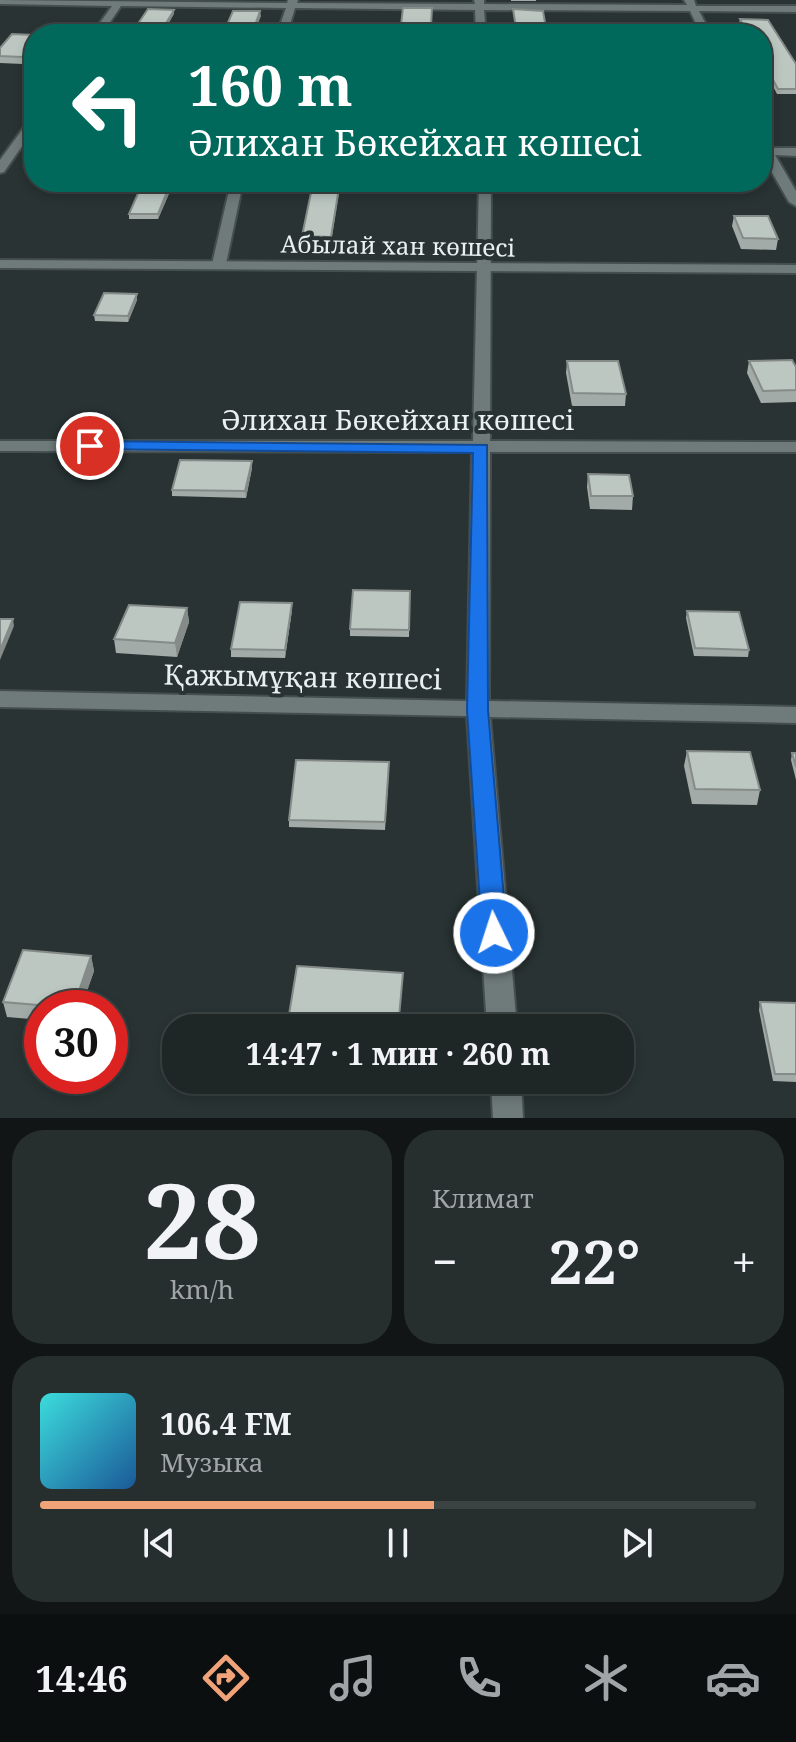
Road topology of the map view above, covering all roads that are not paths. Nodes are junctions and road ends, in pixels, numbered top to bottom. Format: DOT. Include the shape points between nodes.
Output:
graph roads {
  1 [pos="0,1"];
  2 [pos="120,1"];
  3 [pos="292,3"];
  4 [pos="480,4"];
  5 [pos="691,4"];
  6 [pos="796,9"];
  7 [pos="104,24"];
  8 [pos="285,24"];
  9 [pos="481,24"];
  10 [pos="701,24"];
  11 [pos="24,135"];
  12 [pos="0,142"];
  13 [pos="19,142"];
  14 [pos="24,142"];
  15 [pos="772,149"];
  16 [pos="796,152"];
  17 [pos="772,162"];
  18 [pos="0,169"];
  19 [pos="235,192"];
  20 [pos="485,192"];
  21 [pos="796,202"];
  22 [pos="0,264"];
  23 [pos="219,264"];
  24 [pos="485,268"];
  25 [pos="796,269"];
  26 [pos="0,446"];
  27 [pos="796,447"];
  28 [pos="481,448"];
  29 [pos="0,699"];
  30 [pos="478,710"];
  31 [pos="796,715"];
  32 [pos="501,1014"];
  33 [pos="507,1094"];
  34 [pos="508,1118"];
  1 -- 2 [label="street"];
  2 -- 3 [label="street"];
  2 -- 7 [label="street"];
  3 -- 4 [label="street"];
  3 -- 8 [label="street"];
  4 -- 5 [label="street"];
  4 -- 9 [label="street"];
  5 -- 6 [label="street"];
  5 -- 10 [label="street"];
  11 -- 13 [label="street"];
  12 -- 13 [label="street"];
  13 -- 14 [label="street"];
  13 -- 18 [label="street"];
  15 -- 16 [label="street"];
  17 -- 21 [label="street"];
  19 -- 23 [label="street"];
  20 -- 24 [label="street"];
  22 -- 23 [label="street, Абылай хан көшесі"];
  23 -- 24 [label="street, Абылай хан көшесі"];
  24 -- 25 [label="street, Абылай хан көшесі"];
  24 -- 28 [label="street"];
  26 -- 28 [label="street, Әлихан Бөкейхан көшесі"];
  27 -- 28 [label="street, Әлихан Бөкейхан көшесі"];
  28 -- 30 [label="street"];
  29 -- 30 [label="street, Қажымұқан көшесі"];
  30 -- 31 [label="street, Қажымұқан көшесі"];
  30 -- 32 [label="street"];
  33 -- 34 [label="street"];
}
